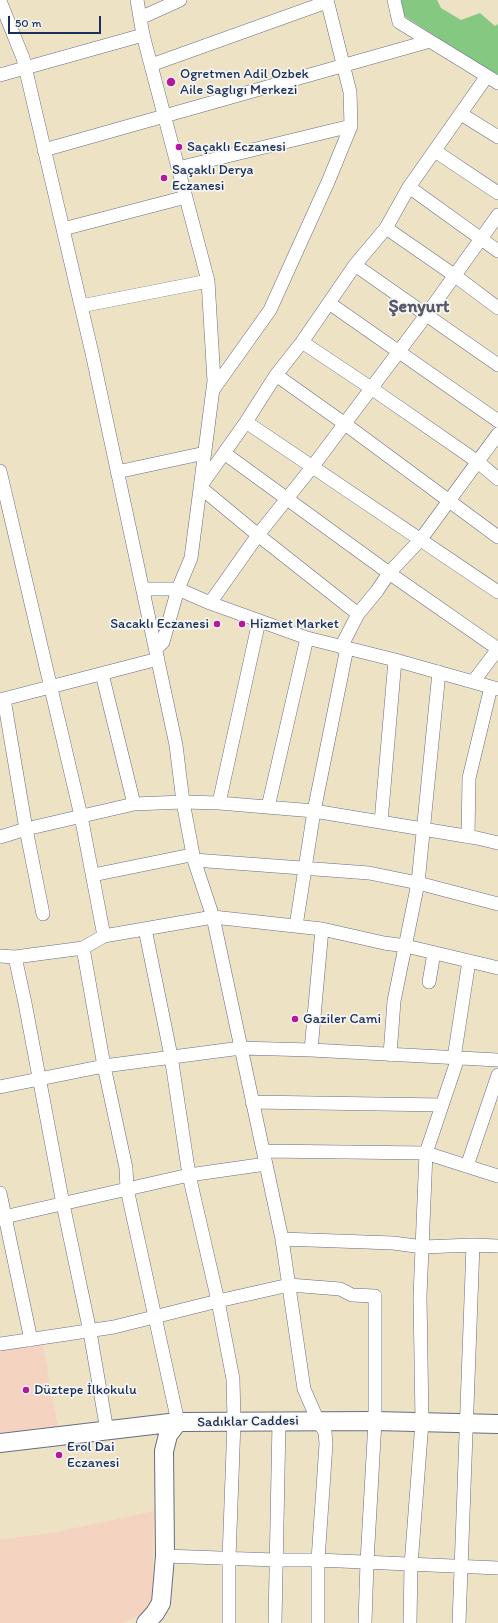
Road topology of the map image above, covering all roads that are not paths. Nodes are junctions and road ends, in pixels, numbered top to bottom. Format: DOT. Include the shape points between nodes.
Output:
graph roads {
  1 [pos="137,0"];
  2 [pos="180,0"];
  3 [pos="394,0"];
  4 [pos="0,1"];
  5 [pos="327,1"];
  6 [pos="140,18"];
  7 [pos="144,35"];
  8 [pos="430,41"];
  9 [pos="151,65"];
  10 [pos="344,65"];
  11 [pos="25,68"];
  12 [pos="0,75"];
  13 [pos="493,80"];
  14 [pos="461,114"];
  15 [pos="164,116"];
  16 [pos="351,126"];
  17 [pos="498,137"];
  18 [pos="44,150"];
  19 [pos="435,151"];
  20 [pos="178,168"];
  21 [pos="409,187"];
  22 [pos="498,193"];
  23 [pos="186,196"];
  24 [pos="498,214"];
  25 [pos="386,228"];
  26 [pos="63,229"];
  27 [pos="480,239"];
  28 [pos="498,251"];
  29 [pos="355,265"];
  30 [pos="454,275"];
  31 [pos="208,282"];
  32 [pos="329,303"];
  33 [pos="81,306"];
  34 [pos="498,308"];
  35 [pos="427,314"];
  36 [pos="302,342"];
  37 [pos="398,352"];
  38 [pos="498,365"];
  39 [pos="276,375"];
  40 [pos="371,388"];
  41 [pos="213,390"];
  42 [pos="498,421"];
  43 [pos="246,422"];
  44 [pos="345,424"];
  45 [pos="498,434"];
  46 [pos="205,453"];
  47 [pos="224,453"];
  48 [pos="478,462"];
  49 [pos="313,466"];
  50 [pos="0,471"];
  51 [pos="117,472"];
  52 [pos="498,479"];
  53 [pos="200,487"];
  54 [pos="288,498"];
  55 [pos="448,501"];
  56 [pos="258,535"];
  57 [pos="498,537"];
  58 [pos="421,539"];
  59 [pos="389,573"];
  60 [pos="143,589"];
  61 [pos="178,589"];
  62 [pos="498,592"];
  63 [pos="210,603"];
  64 [pos="358,614"];
  65 [pos="259,621"];
  66 [pos="308,638"];
  67 [pos="344,647"];
  68 [pos="498,649"];
  69 [pos="157,654"];
  70 [pos="395,660"];
  71 [pos="439,672"];
  72 [pos="102,674"];
  73 [pos="474,682"];
  74 [pos="51,687"];
  75 [pos="495,688"];
  76 [pos="2,700"];
  77 [pos="183,802"];
  78 [pos="219,803"];
  79 [pos="134,804"];
  80 [pos="268,807"];
  81 [pos="314,811"];
  82 [pos="82,816"];
  83 [pos="381,822"];
  84 [pos="26,829"];
  85 [pos="423,829"];
  86 [pos="0,837"];
  87 [pos="468,837"];
  88 [pos="498,843"];
  89 [pos="194,860"];
  90 [pos="305,867"];
  91 [pos="93,875"];
  92 [pos="418,883"];
  93 [pos="498,904"];
  94 [pos="43,914"];
  95 [pos="213,917"];
  96 [pos="296,926"];
  97 [pos="145,929"];
  98 [pos="322,930"];
  99 [pos="104,936"];
  100 [pos="406,946"];
  101 [pos="83,948"];
  102 [pos="434,953"];
  103 [pos="0,956"];
  104 [pos="15,957"];
  105 [pos="469,961"];
  106 [pos="498,968"];
  107 [pos="429,982"];
  108 [pos="241,1048"];
  109 [pos="311,1050"];
  110 [pos="390,1055"];
  111 [pos="171,1056"];
  112 [pos="456,1058"];
  113 [pos="498,1060"];
  114 [pos="104,1066"];
  115 [pos="498,1075"];
  116 [pos="39,1078"];
  117 [pos="0,1087"];
  118 [pos="252,1102"];
  119 [pos="442,1105"];
  120 [pos="426,1153"];
  121 [pos="264,1158"];
  122 [pos="467,1166"];
  123 [pos="189,1175"];
  124 [pos="498,1176"];
  125 [pos="127,1189"];
  126 [pos="0,1193"];
  127 [pos="63,1204"];
  128 [pos="3,1218"];
  129 [pos="282,1239"];
  130 [pos="473,1245"];
  131 [pos="498,1246"];
  132 [pos="423,1247"];
  133 [pos="289,1285"];
  134 [pos="218,1301"];
  135 [pos="155,1318"];
  136 [pos="90,1332"];
  137 [pos="31,1340"];
  138 [pos="0,1344"];
  139 [pos="318,1421"];
  140 [pos="375,1421"];
  141 [pos="178,1422"];
  142 [pos="234,1422"];
  143 [pos="279,1422"];
  144 [pos="422,1422"];
  145 [pos="466,1423"];
  146 [pos="498,1424"];
  147 [pos="107,1431"];
  148 [pos="0,1443"];
  149 [pos="165,1556"];
  150 [pos="229,1558"];
  151 [pos="275,1560"];
  152 [pos="318,1560"];
  153 [pos="367,1562"];
  154 [pos="411,1565"];
  155 [pos="461,1566"];
  156 [pos="498,1568"];
  157 [pos="161,1603"];
  158 [pos="146,1623"];
  159 [pos="159,1623"];
  160 [pos="229,1623"];
  161 [pos="275,1623"];
  162 [pos="318,1623"];
  163 [pos="365,1623"];
  164 [pos="410,1623"];
  165 [pos="459,1623"];
  1 -- 6 [label="street"];
  2 -- 6 [label="street"];
  3 -- 8 [label="street" via="399,22"];
  4 -- 11 [label="street"];
  5 -- 9 [label="street"];
  5 -- 10 [label="street"];
  6 -- 7 [label="street"];
  7 -- 9 [label="street"];
  7 -- 11 [label="street"];
  8 -- 10 [label="street"];
  8 -- 13 [label="street"];
  9 -- 15 [label="street"];
  10 -- 15 [label="street"];
  10 -- 16 [label="street" via="350,92"];
  11 -- 12 [label="street"];
  11 -- 18 [label="street"];
  13 -- 14 [label="street"];
  14 -- 17 [label="street"];
  14 -- 19 [label="street"];
  15 -- 18 [label="street"];
  15 -- 20 [label="street"];
  16 -- 20 [label="street"];
  16 -- 41 [label="street" via="270,310"];
  18 -- 26 [label="street"];
  19 -- 21 [label="street"];
  19 -- 22 [label="street"];
  20 -- 23 [label="street"];
  21 -- 25 [label="street"];
  21 -- 27 [label="street"];
  23 -- 26 [label="street"];
  23 -- 31 [label="street"];
  24 -- 27 [label="street"];
  25 -- 29 [label="street"];
  25 -- 30 [label="street"];
  26 -- 33 [label="street"];
  27 -- 28 [label="street"];
  27 -- 30 [label="street"];
  29 -- 32 [label="street"];
  29 -- 35 [label="street"];
  30 -- 34 [label="street"];
  30 -- 35 [label="street"];
  31 -- 33 [label="street"];
  31 -- 41 [label="street"];
  32 -- 36 [label="street"];
  32 -- 37 [label="street"];
  33 -- 51 [label="street"];
  35 -- 37 [label="street"];
  35 -- 38 [label="street"];
  36 -- 39 [label="street"];
  36 -- 40 [label="street"];
  37 -- 40 [label="street"];
  37 -- 42 [label="street"];
  39 -- 43 [label="street"];
  39 -- 44 [label="street"];
  40 -- 44 [label="street"];
  40 -- 48 [label="street"];
  41 -- 46 [label="street"];
  43 -- 47 [label="street"];
  43 -- 49 [label="street"];
  44 -- 49 [label="street"];
  44 -- 55 [label="street"];
  45 -- 48 [label="street"];
  46 -- 51 [label="street"];
  46 -- 53 [label="street"];
  47 -- 53 [label="street"];
  47 -- 54 [label="street"];
  48 -- 52 [label="street"];
  48 -- 55 [label="street"];
  49 -- 54 [label="street"];
  49 -- 58 [label="street"];
  50 -- 74 [label="street"];
  51 -- 60 [label="street"];
  53 -- 56 [label="street"];
  53 -- 61 [label="street" via="191,558"];
  54 -- 56 [label="street"];
  54 -- 59 [label="street"];
  55 -- 57 [label="street"];
  55 -- 58 [label="street"];
  56 -- 63 [label="street"];
  56 -- 64 [label="street"];
  58 -- 59 [label="street"];
  58 -- 62 [label="street"];
  59 -- 64 [label="street"];
  59 -- 68 [label="street"];
  60 -- 61 [label="street"];
  60 -- 69 [label="street"];
  61 -- 63 [label="street"];
  61 -- 69 [label="street" via="163,642"];
  63 -- 65 [label="street"];
  64 -- 67 [label="street"];
  65 -- 66 [label="street"];
  65 -- 78 [label="street"];
  66 -- 67 [label="street"];
  66 -- 80 [label="street"];
  67 -- 70 [label="street"];
  67 -- 81 [label="street"];
  68 -- 73 [label="street"];
  69 -- 72 [label="street"];
  69 -- 77 [label="street" via="176,745"];
  70 -- 71 [label="street"];
  70 -- 83 [label="street"];
  71 -- 73 [label="street"];
  71 -- 85 [label="street"];
  72 -- 74 [label="street"];
  72 -- 79 [label="street"];
  73 -- 75 [label="street"];
  74 -- 76 [label="street"];
  74 -- 82 [label="street"];
  75 -- 87 [label="street" via="469,778"];
  76 -- 84 [label="street"];
  77 -- 78 [label="street"];
  77 -- 79 [label="street"];
  77 -- 89 [label="street"];
  78 -- 80 [label="street"];
  79 -- 82 [label="street"];
  80 -- 81 [label="street"];
  81 -- 83 [label="street"];
  81 -- 90 [label="street"];
  82 -- 84 [label="street"];
  82 -- 91 [label="street"];
  83 -- 85 [label="street"];
  84 -- 86 [label="street"];
  84 -- 94 [label="street"];
  85 -- 87 [label="street"];
  85 -- 92 [label="street"];
  87 -- 88 [label="street"];
  89 -- 90 [label="street"];
  89 -- 91 [label="street" via="190,856"];
  89 -- 95 [label="street"];
  90 -- 92 [label="street" via="369,873"];
  90 -- 96 [label="street"];
  91 -- 99 [label="street"];
  92 -- 93 [label="street"];
  92 -- 100 [label="street"];
  95 -- 96 [label="street"];
  95 -- 97 [label="street"];
  95 -- 108 [label="street"];
  96 -- 98 [label="street"];
  97 -- 99 [label="street"];
  97 -- 111 [label="street"];
  98 -- 100 [label="street"];
  98 -- 109 [label="street"];
  99 -- 101 [label="street"];
  100 -- 102 [label="street"];
  100 -- 110 [label="street" via="394,1001"];
  101 -- 104 [label="street"];
  101 -- 114 [label="street"];
  102 -- 105 [label="street"];
  102 -- 107 [label="street"];
  103 -- 104 [label="street"];
  104 -- 116 [label="street"];
  105 -- 106 [label="street"];
  105 -- 112 [label="street"];
  108 -- 109 [label="street"];
  108 -- 111 [label="street"];
  108 -- 118 [label="street"];
  109 -- 110 [label="street"];
  110 -- 112 [label="street"];
  111 -- 114 [label="street"];
  111 -- 123 [label="street"];
  112 -- 113 [label="street"];
  112 -- 119 [label="street"];
  114 -- 116 [label="street"];
  114 -- 125 [label="street" via="126,1168"];
  115 -- 122 [label="street"];
  116 -- 117 [label="street"];
  116 -- 127 [label="street"];
  118 -- 119 [label="street"];
  118 -- 121 [label="street"];
  119 -- 120 [label="street"];
  120 -- 121 [label="street"];
  120 -- 122 [label="street"];
  120 -- 132 [label="street"];
  121 -- 123 [label="street"];
  121 -- 129 [label="street"];
  122 -- 124 [label="street"];
  123 -- 125 [label="street"];
  123 -- 134 [label="street"];
  125 -- 127 [label="street"];
  125 -- 135 [label="street"];
  126 -- 128 [label="street"];
  127 -- 128 [label="street"];
  127 -- 136 [label="street"];
  128 -- 137 [label="street"];
  129 -- 132 [label="street" via="393,1243"];
  129 -- 133 [label="street"];
  130 -- 131 [label="street"];
  130 -- 132 [label="street"];
  130 -- 145 [label="street"];
  132 -- 144 [label="street" via="420,1296"];
  133 -- 134 [label="street"];
  133 -- 139 [label="street" via="304,1389"];
  133 -- 140 [label="street" via="340,1288 352,1295 375,1296"];
  134 -- 135 [label="street"];
  134 -- 142 [label="street" via="233,1380"];
  135 -- 136 [label="street"];
  135 -- 141 [label="street"];
  136 -- 137 [label="street"];
  136 -- 147 [label="street"];
  137 -- 138 [label="street"];
  139 -- 140 [label="main road, Sadıklar Caddesi"];
  139 -- 143 [label="main road, Sadıklar Caddesi"];
  139 -- 152 [label="street" via="325,1432 326,1444"];
  140 -- 144 [label="main road, Sadıklar Caddesi"];
  140 -- 153 [label="street"];
  141 -- 142 [label="main road, Sadıklar Caddesi"];
  141 -- 147 [label="main road, Sadıklar Caddesi"];
  141 -- 149 [label="main road" via="168,1435 164,1451"];
  142 -- 143 [label="main road, Sadıklar Caddesi"];
  142 -- 150 [label="street"];
  143 -- 151 [label="street"];
  144 -- 145 [label="main road, Sadıklar Caddesi"];
  144 -- 154 [label="street"];
  145 -- 146 [label="main road, Sadıklar Caddesi"];
  145 -- 155 [label="street"];
  147 -- 148 [label="main road, Sadıklar Caddesi"];
  149 -- 150 [label="street"];
  149 -- 157 [label="main road"];
  150 -- 151 [label="street"];
  150 -- 160 [label="street"];
  151 -- 152 [label="street"];
  151 -- 161 [label="street"];
  152 -- 153 [label="street"];
  152 -- 162 [label="street"];
  153 -- 154 [label="street"];
  153 -- 163 [label="street"];
  154 -- 155 [label="street"];
  154 -- 164 [label="street"];
  155 -- 156 [label="street"];
  155 -- 165 [label="street"];
  157 -- 158 [label="main road"];
  157 -- 159 [label="street"];
}
